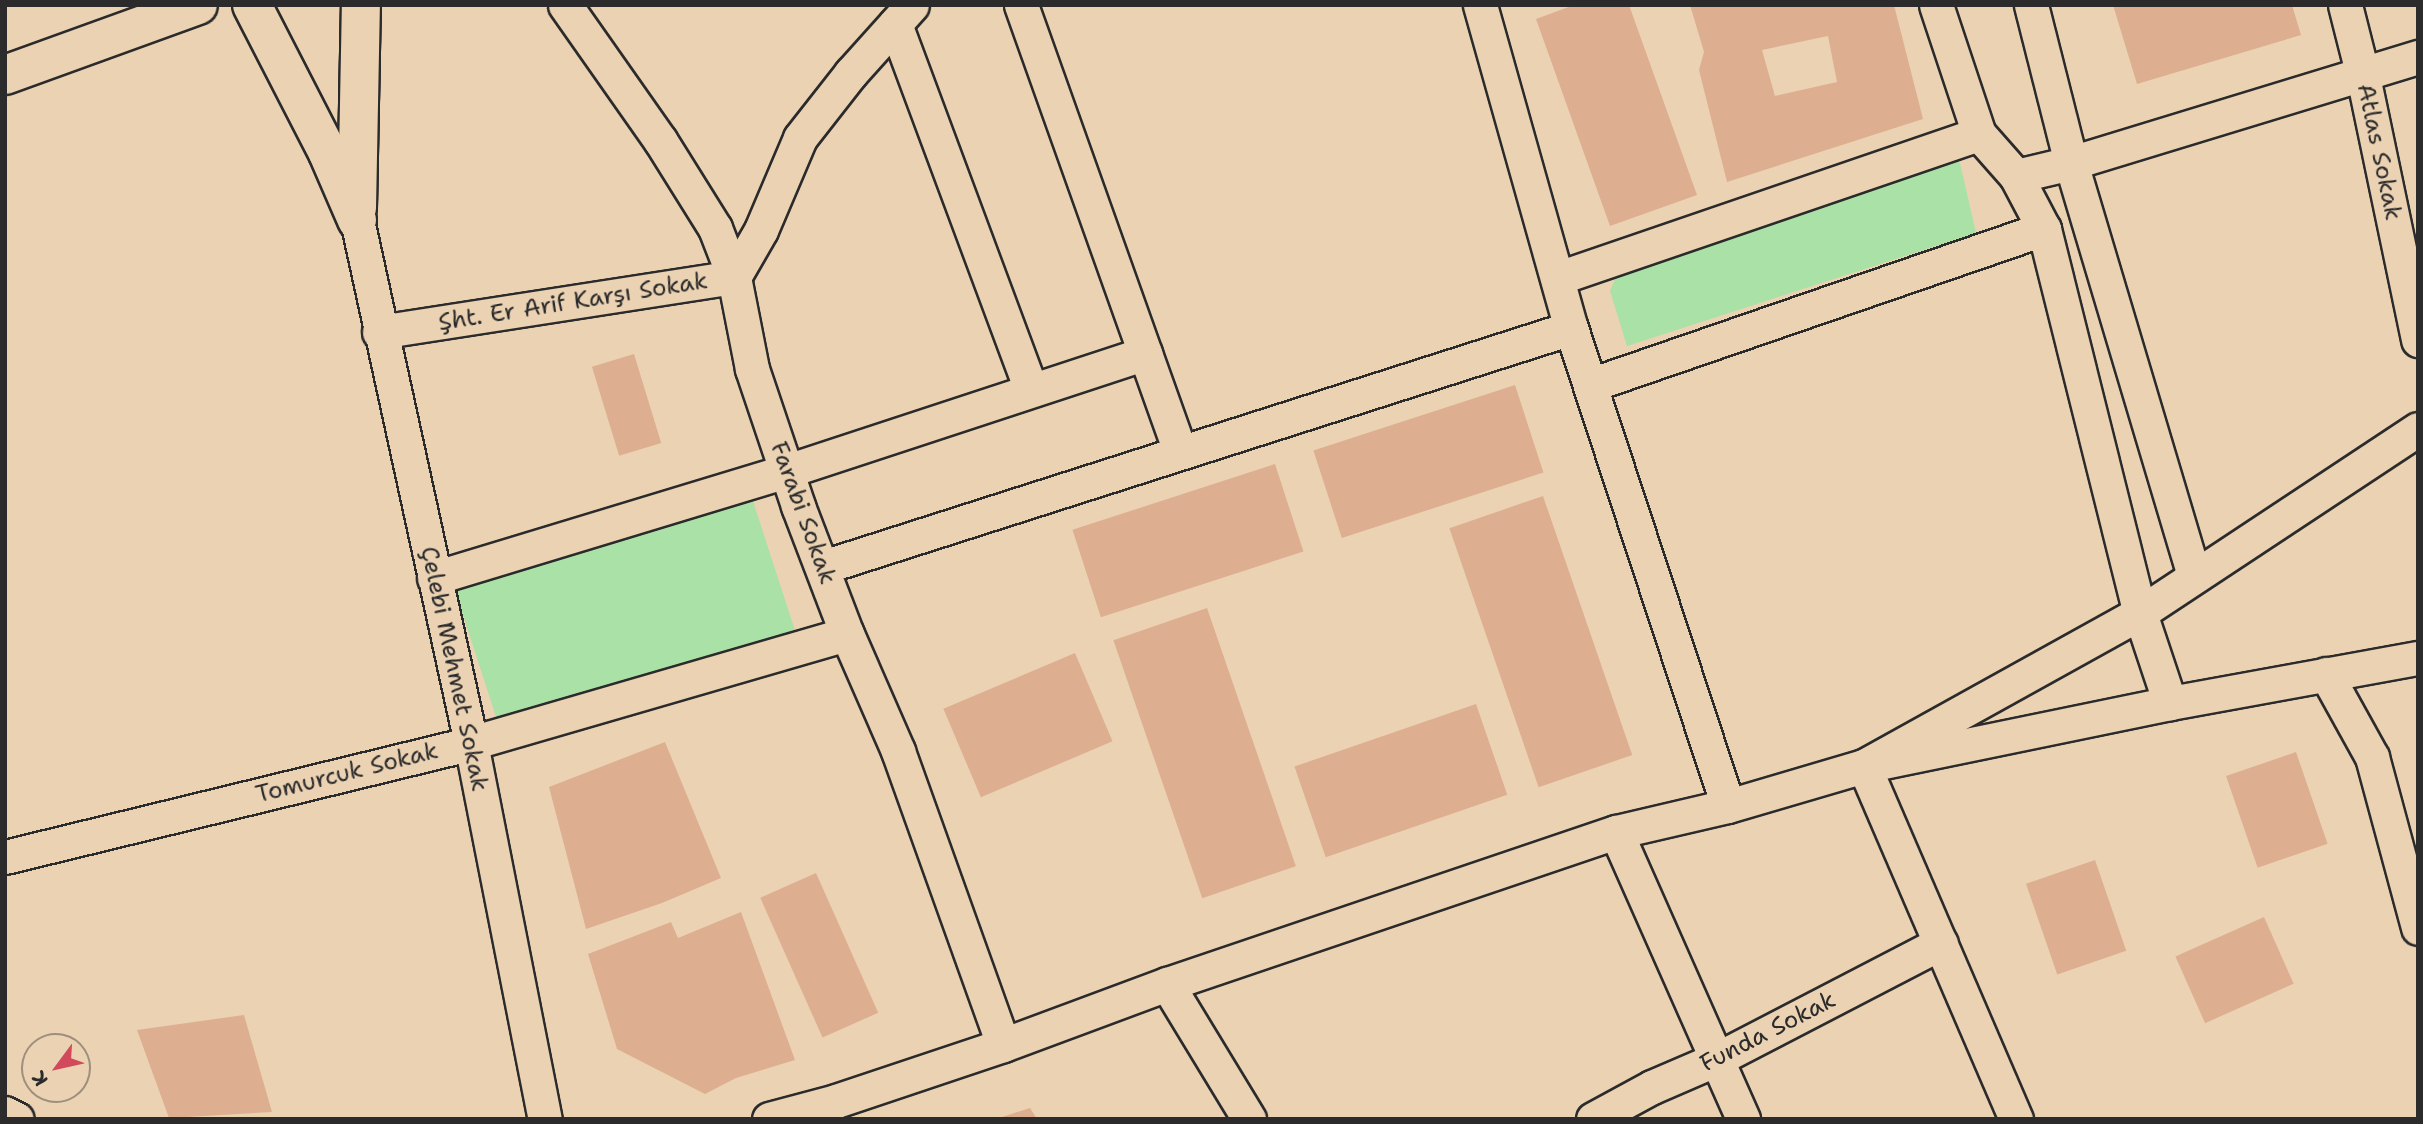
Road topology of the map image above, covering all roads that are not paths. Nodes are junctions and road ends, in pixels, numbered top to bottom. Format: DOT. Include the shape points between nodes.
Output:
graph roads {
  1 [pos="198,5"];
  2 [pos="252,5"];
  3 [pos="361,5"];
  4 [pos="565,5"];
  5 [pos="1021,5"];
  6 [pos="1480,5"];
  7 [pos="1936,5"];
  8 [pos="2031,5"];
  9 [pos="2344,5"];
  10 [pos="904,14"];
  11 [pos="2418,57"];
  12 [pos="5,75"];
  13 [pos="2364,76"];
  14 [pos="1979,134"];
  15 [pos="2071,163"];
  16 [pos="2016,176"];
  17 [pos="357,220"];
  18 [pos="2044,229"];
  19 [pos="734,277"];
  20 [pos="1558,278"];
  21 [pos="1571,328"];
  22 [pos="379,332"];
  23 [pos="2418,340"];
  24 [pos="1145,353"];
  25 [pos="1590,385"];
  26 [pos="1031,390"];
  27 [pos="2418,429"];
  28 [pos="1180,452"];
  29 [pos="787,471"];
  30 [pos="823,567"];
  31 [pos="2194,576"];
  32 [pos="434,578"];
  33 [pos="2140,613"];
  34 [pos="847,634"];
  35 [pos="2418,658"];
  36 [pos="2326,674"];
  37 [pos="2170,703"];
  38 [pos="471,743"];
  39 [pos="1864,766"];
  40 [pos="1728,806"];
  41 [pos="1616,832"];
  42 [pos="5,857"];
  43 [pos="2418,928"];
  44 [pos="1941,943"];
  45 [pos="1167,984"];
  46 [pos="1003,1045"];
  47 [pos="1717,1059"];
  48 [pos="841,1110"];
  49 [pos="5,1113"];
  50 [pos="17,1119"];
  51 [pos="545,1119"];
  52 [pos="769,1119"];
  53 [pos="1250,1119"];
  54 [pos="1593,1119"];
  55 [pos="1743,1119"];
  56 [pos="2016,1119"];
  1 -- 12 [label="street"];
  2 -- 17 [label="street"];
  3 -- 17 [label="street"];
  4 -- 19 [label="street, Farabi Sokak" via="702,206"];
  5 -- 24 [label="street"];
  6 -- 20 [label="street"];
  7 -- 14 [label="street"];
  8 -- 15 [label="street"];
  9 -- 13 [label="street, Atlas Sokak"];
  10 -- 19 [label="street, Şht. Er Arif Karşı Sokak" via="800,138 761,230"];
  10 -- 26 [label="street"];
  11 -- 13 [label="street"];
  13 -- 15 [label="street"];
  13 -- 23 [label="street, Atlas Sokak"];
  14 -- 16 [label="street"];
  14 -- 20 [label="street"];
  15 -- 16 [label="street"];
  15 -- 31 [label="street"];
  16 -- 18 [label="street"];
  17 -- 22 [label="street, Çelebi Mehmet Sokak"];
  18 -- 25 [label="street"];
  18 -- 33 [label="street"];
  19 -- 22 [label="street, Şht. Er Arif Karşı Sokak"];
  19 -- 29 [label="street, Farabi Sokak" via="752,369"];
  20 -- 21 [label="street"];
  21 -- 25 [label="street"];
  21 -- 28 [label="street"];
  22 -- 32 [label="street, Çelebi Mehmet Sokak"];
  24 -- 26 [label="street"];
  24 -- 28 [label="street"];
  25 -- 40 [label="street"];
  26 -- 29 [label="street"];
  27 -- 31 [label="street"];
  28 -- 30 [label="street"];
  29 -- 30 [label="street, Farabi Sokak"];
  29 -- 32 [label="street"];
  30 -- 34 [label="street, Farabi Sokak"];
  31 -- 33 [label="street"];
  32 -- 38 [label="street, Çelebi Mehmet Sokak"];
  33 -- 37 [label="street"];
  33 -- 39 [label="street"];
  34 -- 38 [label="street, Tomurcuk Sokak"];
  34 -- 46 [label="street, Farabi Sokak" via="898,751"];
  35 -- 36 [label="street"];
  36 -- 37 [label="street"];
  36 -- 43 [label="street" via="2372,757"];
  37 -- 39 [label="street"];
  38 -- 42 [label="street, Tomurcuk Sokak"];
  38 -- 51 [label="street, Çelebi Mehmet Sokak"];
  39 -- 40 [label="street"];
  39 -- 44 [label="street"];
  40 -- 41 [label="street"];
  41 -- 45 [label="street"];
  41 -- 47 [label="street"];
  44 -- 47 [label="street, Funda Sokak"];
  44 -- 56 [label="street"];
  45 -- 46 [label="street"];
  45 -- 53 [label="street"];
  46 -- 48 [label="street"];
  47 -- 54 [label="street, Funda Sokak"];
  47 -- 55 [label="street"];
  48 -- 52 [label="street"];
  49 -- 50 [label="street"];
}
